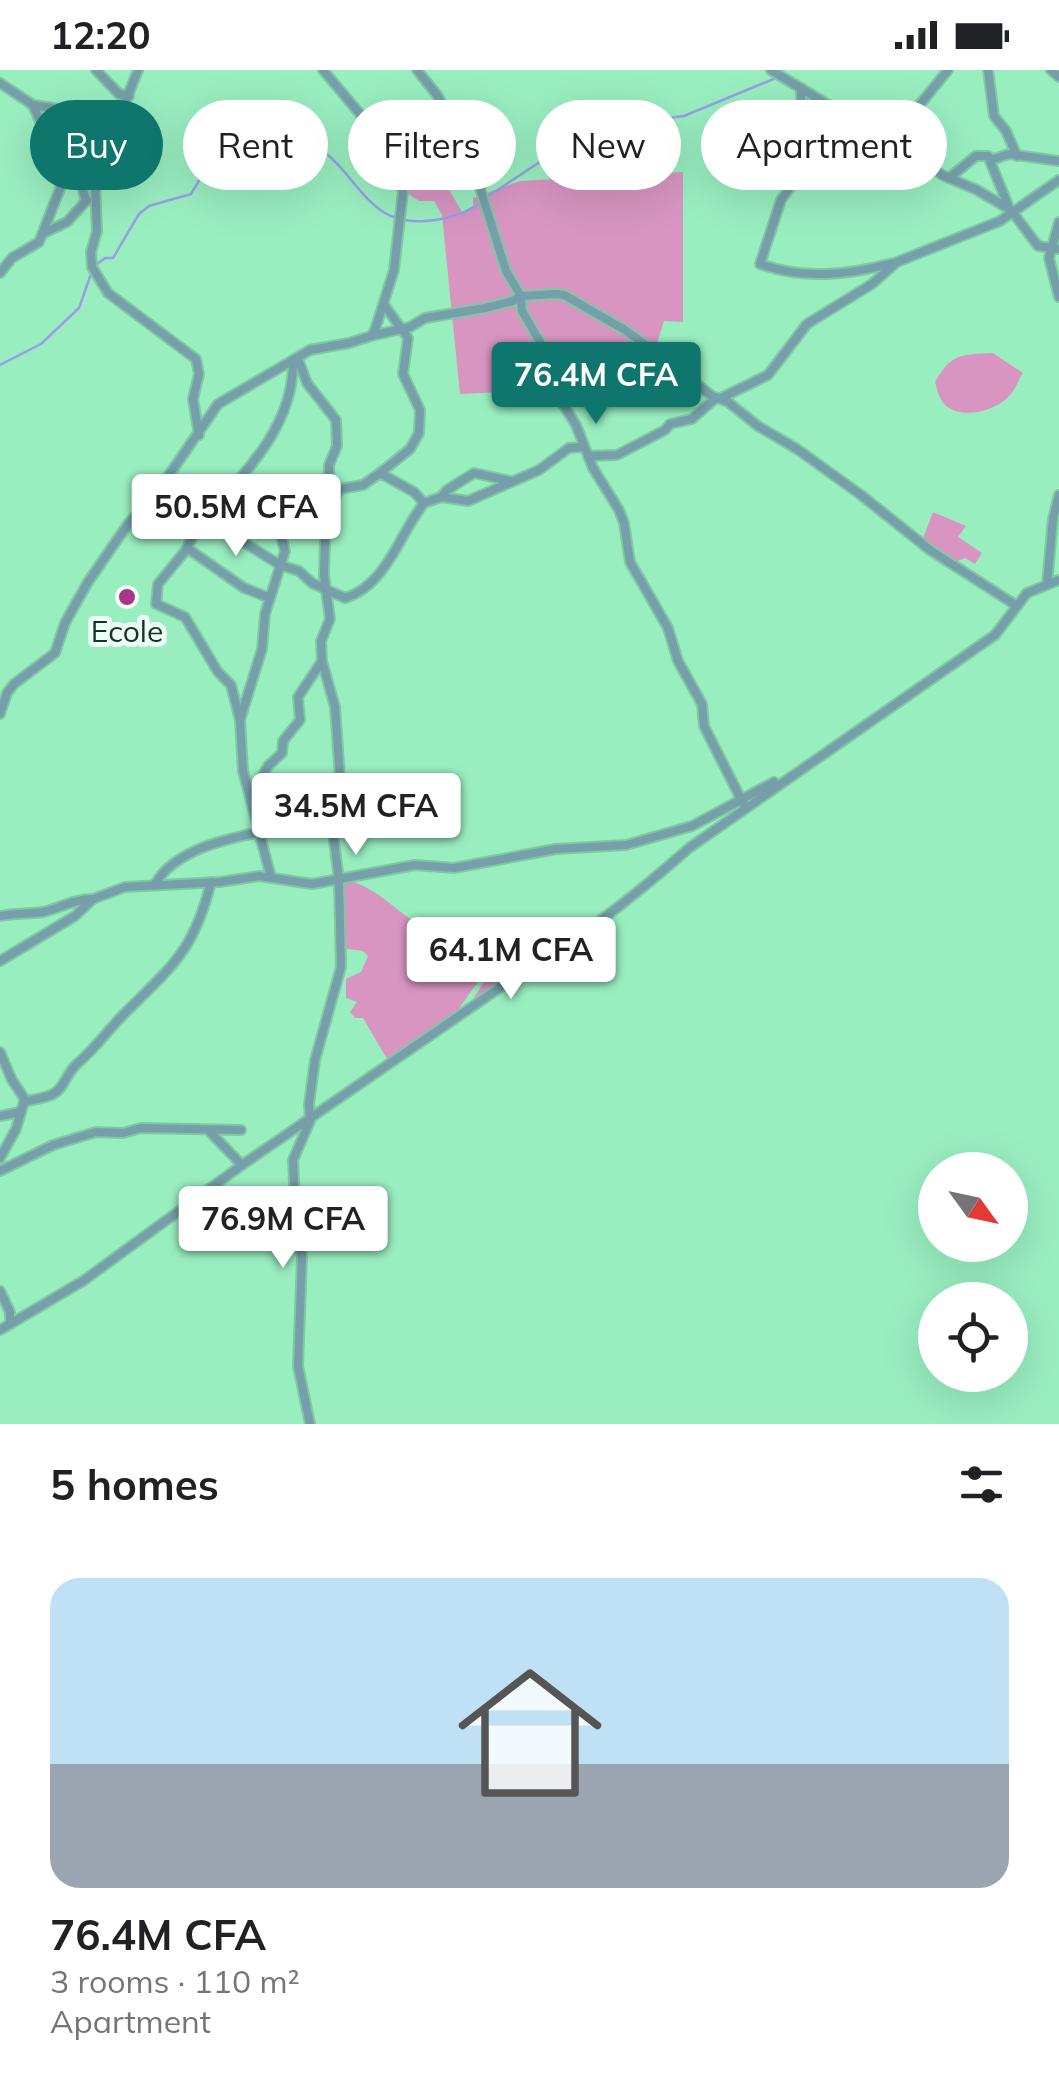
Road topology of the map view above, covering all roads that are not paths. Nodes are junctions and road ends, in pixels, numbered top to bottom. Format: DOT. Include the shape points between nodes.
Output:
graph roads {
  1 [pos="96,70"];
  2 [pos="138,70"];
  3 [pos="324,70"];
  4 [pos="417,70"];
  5 [pos="771,70"];
  6 [pos="948,70"];
  7 [pos="988,70"];
  8 [pos="1051,70"];
  9 [pos="1059,77"];
  10 [pos="0,83"];
  11 [pos="801,88"];
  12 [pos="129,96"];
  13 [pos="127,100"];
  14 [pos="801,100"];
  15 [pos="822,100"];
  16 [pos="924,100"];
  17 [pos="30,103"];
  18 [pos="1017,156"];
  19 [pos="991,160"];
  20 [pos="1059,160"];
  21 [pos="947,176"];
  22 [pos="950,178"];
  23 [pos="1059,180"];
  24 [pos="59,190"];
  25 [pos="85,190"];
  26 [pos="93,190"];
  27 [pos="787,190"];
  28 [pos="90,198"];
  29 [pos="1012,212"];
  30 [pos="1059,222"];
  31 [pos="44,233"];
  32 [pos="1055,249"];
  33 [pos="898,262"];
  34 [pos="0,273"];
  35 [pos="521,296"];
  36 [pos="1059,297"];
  37 [pos="385,306"];
  38 [pos="403,329"];
  39 [pos="371,336"];
  40 [pos="295,360"];
  41 [pos="718,398"];
  42 [pos="199,434"];
  43 [pos="586,452"];
  44 [pos="380,472"];
  45 [pos="510,481"];
  46 [pos="158,491"];
  47 [pos="229,494"];
  48 [pos="1059,495"];
  49 [pos="441,497"];
  50 [pos="424,502"];
  51 [pos="330,505"];
  52 [pos="201,521"];
  53 [pos="187,548"];
  54 [pos="280,565"];
  55 [pos="1059,580"];
  56 [pos="1047,584"];
  57 [pos="326,590"];
  58 [pos="270,598"];
  59 [pos="1017,606"];
  60 [pos="322,661"];
  61 [pos="0,714"];
  62 [pos="240,720"];
  63 [pos="779,784"];
  64 [pos="251,794"];
  65 [pos="740,798"];
  66 [pos="745,807"];
  67 [pos="260,832"];
  68 [pos="271,877"];
  69 [pos="338,880"];
  70 [pos="210,882"];
  71 [pos="155,884"];
  72 [pos="93,898"];
  73 [pos="0,916"];
  74 [pos="0,961"];
  75 [pos="0,1052"];
  76 [pos="26,1101"];
  77 [pos="20,1112"];
  78 [pos="0,1116"];
  79 [pos="310,1118"];
  80 [pos="241,1130"];
  81 [pos="210,1132"];
  82 [pos="0,1158"];
  83 [pos="242,1165"];
  84 [pos="0,1171"];
  85 [pos="0,1291"];
  86 [pos="10,1323"];
  87 [pos="0,1330"];
  88 [pos="310,1424"];
  1 -- 12 [label="street"];
  2 -- 12 [label="street"];
  3 -- 37 [label="street" via="371,127 403,191"];
  4 -- 35 [label="street" via="481,155 480,188"];
  5 -- 11 [label="street"];
  6 -- 16 [label="street"];
  7 -- 18 [label="street" via="994,116"];
  8 -- 9 [label="street"];
  10 -- 17 [label="street"];
  11 -- 14 [label="street"];
  11 -- 15 [label="street"];
  12 -- 13 [label="street"];
  18 -- 19 [label="street"];
  18 -- 20 [label="street"];
  19 -- 22 [label="street" via="976,156"];
  19 -- 29 [label="street"];
  21 -- 22 [label="street"];
  22 -- 29 [label="street"];
  23 -- 29 [label="street"];
  24 -- 31 [label="street"];
  25 -- 28 [label="street"];
  26 -- 28 [label="street"];
  27 -- 33 [label="street" via="760,264 795,275 843,274"];
  28 -- 31 [label="street"];
  28 -- 42 [label="street" via="96,277 116,300 196,359"];
  29 -- 32 [label="street" via="1031,240"];
  29 -- 33 [label="street"];
  30 -- 32 [label="street"];
  31 -- 34 [label="street"];
  32 -- 36 [label="street" via="1050,267"];
  33 -- 41 [label="street" via="808,324 768,375"];
  35 -- 38 [label="street"];
  35 -- 41 [label="street" via="564,295 626,330 650,348 656,362"];
  35 -- 43 [label="street"];
  37 -- 38 [label="street"];
  37 -- 39 [label="street"];
  38 -- 39 [label="street"];
  38 -- 44 [label="street" via="409,344 402,374 420,410 419,432 410,449"];
  39 -- 40 [label="street" via="313,348"];
  40 -- 42 [label="street" via="223,400"];
  40 -- 47 [label="street" via="277,427"];
  40 -- 51 [label="street" via="336,420"];
  41 -- 43 [label="street" via="684,423 668,425 617,455"];
  41 -- 59 [label="street"];
  42 -- 46 [label="street"];
  43 -- 45 [label="street" via="570,448"];
  43 -- 65 [label="street" via="624,522 630,562 668,628 702,704 704,726"];
  44 -- 50 [label="street"];
  44 -- 51 [label="street" via="364,485 340,490"];
  45 -- 49 [label="street" via="468,502"];
  45 -- 49 [label="street" via="474,473"];
  46 -- 52 [label="street"];
  46 -- 61 [label="street" via="88,582 55,652 14,684"];
  47 -- 52 [label="street"];
  47 -- 54 [label="street" via="281,536"];
  48 -- 56 [label="street"];
  49 -- 50 [label="street"];
  50 -- 57 [label="street" via="366,586 345,598"];
  51 -- 57 [label="street"];
  52 -- 53 [label="street"];
  52 -- 54 [label="street"];
  53 -- 58 [label="street"];
  53 -- 62 [label="street" via="158,584 156,604 192,627 231,686"];
  54 -- 57 [label="street" via="300,570"];
  54 -- 58 [label="street"];
  55 -- 56 [label="street"];
  56 -- 59 [label="street"];
  57 -- 60 [label="street" via="330,618 322,633"];
  58 -- 62 [label="street"];
  59 -- 63 [label="street" via="995,635"];
  60 -- 64 [label="street" via="298,697 300,720"];
  60 -- 69 [label="street" via="336,707 340,777 331,818"];
  62 -- 64 [label="street"];
  63 -- 65 [label="street"];
  63 -- 66 [label="street"];
  64 -- 67 [label="street"];
  65 -- 66 [label="street"];
  65 -- 69 [label="street" via="692,826 626,845 556,848 454,868 415,864"];
  66 -- 79 [label="street" via="545,960"];
  67 -- 68 [label="street"];
  67 -- 71 [label="street" via="207,846"];
  68 -- 69 [label="street" via="312,884"];
  68 -- 70 [label="street"];
  69 -- 79 [label="street" via="340,967 315,1060"];
  70 -- 71 [label="street"];
  70 -- 76 [label="street" via="200,923 163,978 76,1064 55,1094"];
  71 -- 72 [label="street"];
  72 -- 73 [label="street"];
  72 -- 74 [label="street"];
  75 -- 76 [label="street"];
  76 -- 77 [label="street"];
  77 -- 78 [label="street"];
  77 -- 82 [label="street"];
  79 -- 83 [label="street"];
  79 -- 88 [label="street" via="293,1160 302,1257 298,1366"];
  80 -- 81 [label="street"];
  81 -- 83 [label="street"];
  81 -- 84 [label="street" via="96,1132 52,1144"];
  83 -- 86 [label="street" via="84,1281"];
  85 -- 86 [label="street"];
  86 -- 87 [label="street"];
}
